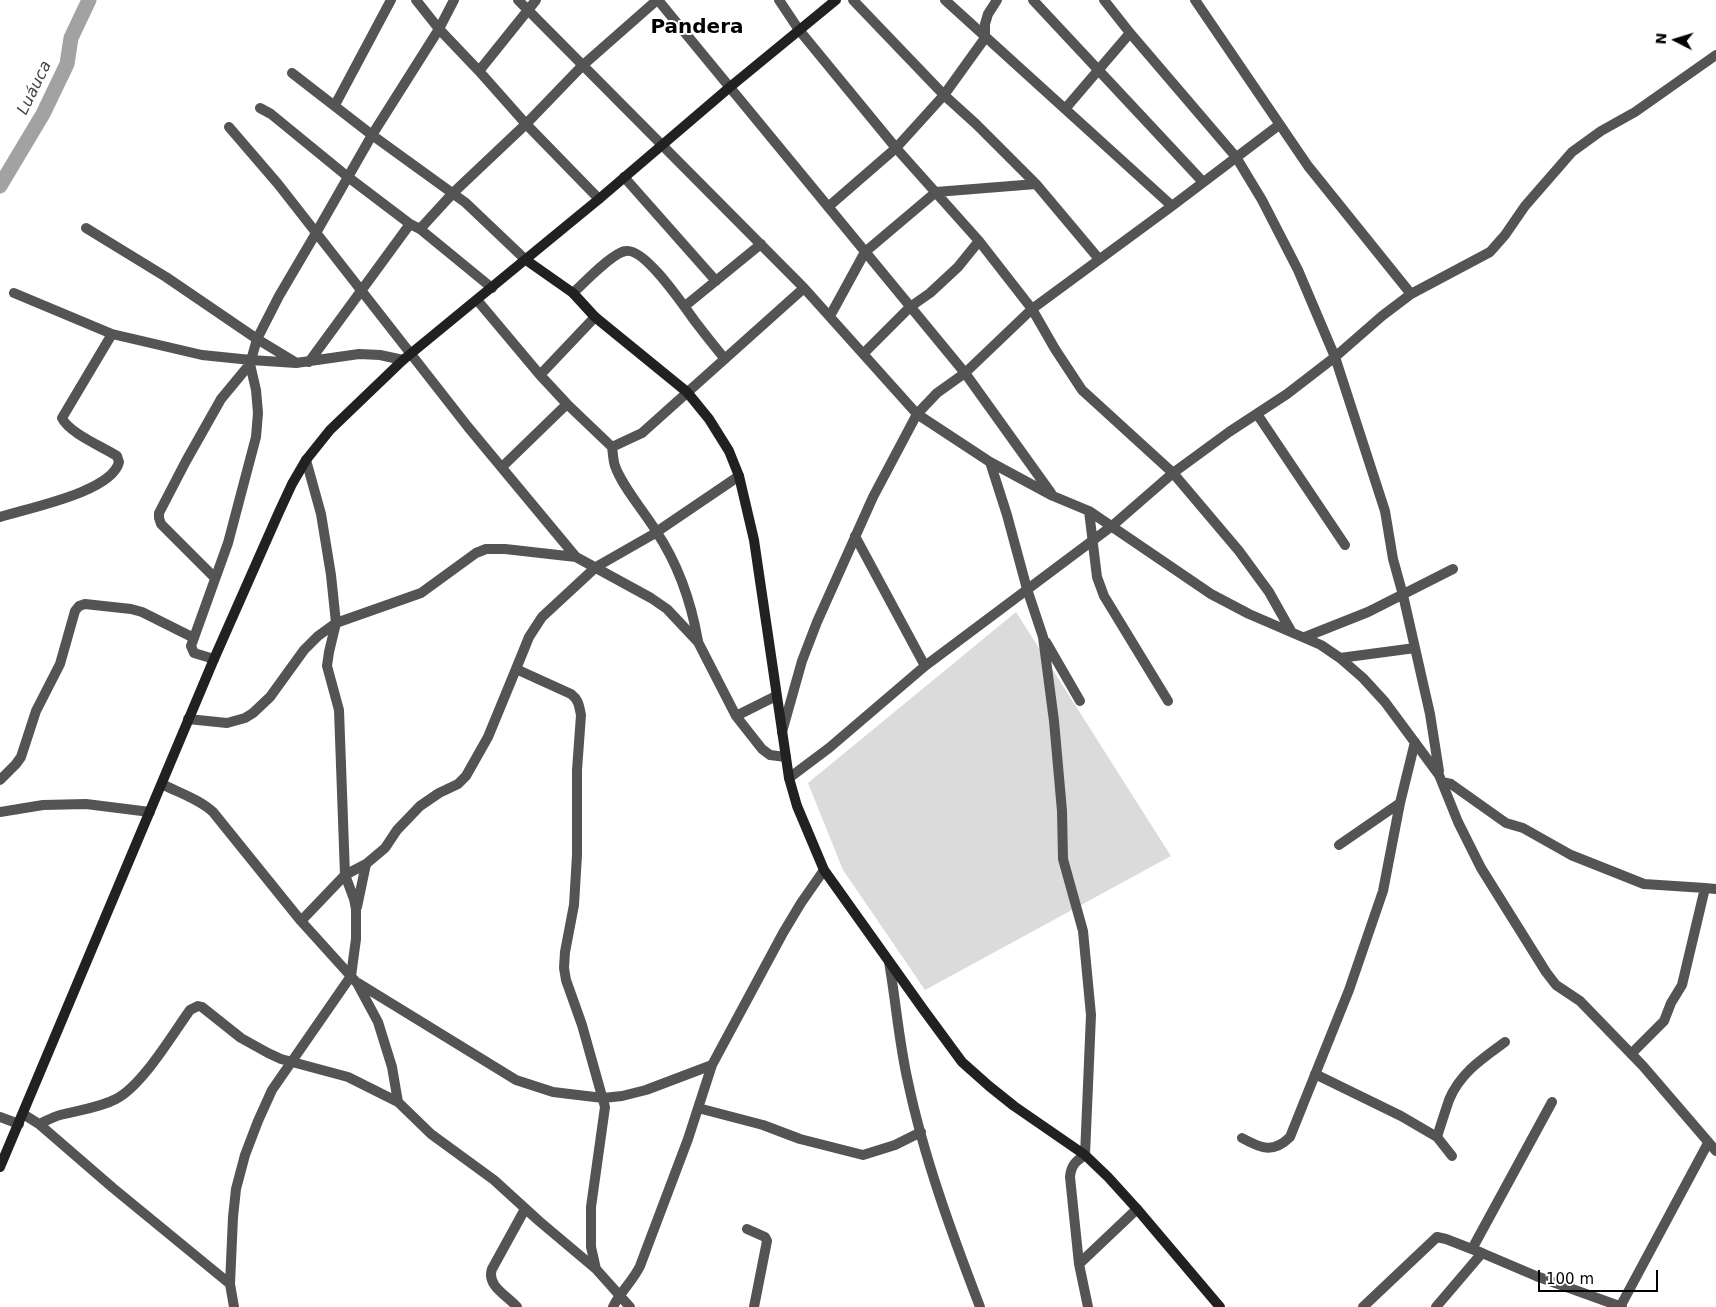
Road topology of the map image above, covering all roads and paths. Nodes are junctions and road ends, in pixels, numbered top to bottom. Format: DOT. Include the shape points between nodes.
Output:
graph roads {
  1 [pos="391,0"];
  2 [pos="416,0"];
  3 [pos="454,0"];
  4 [pos="518,0"];
  5 [pos="536,0"];
  6 [pos="658,0"];
  7 [pos="779,0"];
  8 [pos="836,0"];
  9 [pos="852,0"];
  10 [pos="944,0"];
  11 [pos="997,0"];
  12 [pos="1034,0"];
  13 [pos="1104,0"];
  14 [pos="1195,0"];
  15 [pos="528,9"];
  16 [pos="439,30"];
  17 [pos="799,30"];
  18 [pos="1130,33"];
  19 [pos="985,38"];
  20 [pos="1716,55"];
  21 [pos="582,66"];
  22 [pos="1098,69"];
  23 [pos="479,71"];
  24 [pos="292,73"];
  25 [pos="730,87"];
  26 [pos="944,95"];
  27 [pos="335,105"];
  28 [pos="260,108"];
  29 [pos="1065,109"];
  30 [pos="526,124"];
  31 [pos="1279,125"];
  32 [pos="229,127"];
  33 [pos="372,135"];
  34 [pos="662,146"];
  35 [pos="896,148"];
  36 [pos="1236,157"];
  37 [pos="348,177"];
  38 [pos="624,177"];
  39 [pos="1203,182"];
  40 [pos="1036,184"];
  41 [pos="936,192"];
  42 [pos="453,193"];
  43 [pos="599,199"];
  44 [pos="1172,206"];
  45 [pos="828,207"];
  46 [pos="410,224"];
  47 [pos="86,228"];
  48 [pos="420,229"];
  49 [pos="316,233"];
  50 [pos="979,241"];
  51 [pos="761,244"];
  52 [pos="865,252"];
  53 [pos="1099,259"];
  54 [pos="526,260"];
  55 [pos="716,281"];
  56 [pos="492,288"];
  57 [pos="804,288"];
  58 [pos="361,289"];
  59 [pos="14,293"];
  60 [pos="572,293"];
  61 [pos="1411,294"];
  62 [pos="477,300"];
  63 [pos="685,306"];
  64 [pos="910,307"];
  65 [pos="1032,309"];
  66 [pos="830,316"];
  67 [pos="595,317"];
  68 [pos="112,334"];
  69 [pos="257,339"];
  70 [pos="864,353"];
  71 [pos="1335,356"];
  72 [pos="407,357"];
  73 [pos="724,359"];
  74 [pos="250,362"];
  75 [pos="309,362"];
  76 [pos="296,363"];
  77 [pos="965,372"];
  78 [pos="540,375"];
  79 [pos="687,392"];
  80 [pos="567,404"];
  81 [pos="917,414"];
  82 [pos="1257,414"];
  83 [pos="612,447"];
  84 [pos="306,460"];
  85 [pos="990,462"];
  86 [pos="502,467"];
  87 [pos="1173,473"];
  88 [pos="739,476"];
  89 [pos="1054,496"];
  90 [pos="1090,511"];
  91 [pos="0,517"];
  92 [pos="1112,526"];
  93 [pos="658,532"];
  94 [pos="855,536"];
  95 [pos="1094,539"];
  96 [pos="1345,545"];
  97 [pos="576,557"];
  98 [pos="596,567"];
  99 [pos="1453,569"];
  100 [pos="215,578"];
  101 [pos="1027,589"];
  102 [pos="1403,595"];
  103 [pos="336,623"];
  104 [pos="1291,631"];
  105 [pos="1043,637"];
  106 [pos="1304,637"];
  107 [pos="194,638"];
  108 [pos="698,642"];
  109 [pos="1415,648"];
  110 [pos="214,658"];
  111 [pos="1340,658"];
  112 [pos="925,666"];
  113 [pos="516,669"];
  114 [pos="776,696"];
  115 [pos="1080,701"];
  116 [pos="1168,701"];
  117 [pos="736,716"];
  118 [pos="188,719"];
  119 [pos="782,732"];
  120 [pos="1414,742"];
  121 [pos="786,757"];
  122 [pos="789,778"];
  123 [pos="1441,778"];
  124 [pos="0,780"];
  125 [pos="162,784"];
  126 [pos="1400,803"];
  127 [pos="0,812"];
  128 [pos="150,812"];
  129 [pos="1339,845"];
  130 [pos="366,864"];
  131 [pos="824,870"];
  132 [pos="345,874"];
  133 [pos="1705,888"];
  134 [pos="1716,890"];
  135 [pos="356,909"];
  136 [pos="301,921"];
  137 [pos="889,962"];
  138 [pos="354,980"];
  139 [pos="1505,1042"];
  140 [pos="1631,1054"];
  141 [pos="292,1061"];
  142 [pos="712,1065"];
  143 [pos="1315,1074"];
  144 [pos="603,1098"];
  145 [pos="398,1102"];
  146 [pos="1552,1102"];
  147 [pos="698,1108"];
  148 [pos="0,1117"];
  149 [pos="21,1119"];
  150 [pos="39,1124"];
  151 [pos="921,1132"];
  152 [pos="1437,1137"];
  153 [pos="1242,1138"];
  154 [pos="1708,1143"];
  155 [pos="1716,1151"];
  156 [pos="1085,1155"];
  157 [pos="1452,1156"];
  158 [pos="0,1167"];
  159 [pos="525,1209"];
  160 [pos="1137,1209"];
  161 [pos="747,1229"];
  162 [pos="1477,1251"];
  163 [pos="1079,1264"];
  164 [pos="596,1270"];
  165 [pos="230,1284"];
  166 [pos="619,1294"];
  167 [pos="1442,1304"];
  168 [pos="234,1307"];
  169 [pos="517,1307"];
  170 [pos="613,1307"];
  171 [pos="630,1307"];
  172 [pos="754,1307"];
  173 [pos="980,1307"];
  174 [pos="1088,1307"];
  175 [pos="1220,1307"];
  176 [pos="1363,1307"];
  177 [pos="1621,1307"];
  1 -- 27 [label="street"];
  2 -- 16 [label="street"];
  3 -- 16 [label="street"];
  4 -- 15 [label="street"];
  5 -- 15 [label="street"];
  6 -- 21 [label="street"];
  6 -- 25 [label="street"];
  7 -- 17 [label="street"];
  8 -- 17 [label="street"];
  9 -- 26 [label="street"];
  10 -- 19 [label="street"];
  11 -- 19 [label="street" via="988,14"];
  12 -- 22 [label="street"];
  13 -- 18 [label="street"];
  14 -- 31 [label="street"];
  15 -- 21 [label="street"];
  15 -- 23 [label="street"];
  16 -- 23 [label="street"];
  16 -- 33 [label="street"];
  17 -- 25 [label="street"];
  17 -- 35 [label="street"];
  18 -- 22 [label="street"];
  18 -- 36 [label="street"];
  19 -- 26 [label="street"];
  19 -- 29 [label="street"];
  20 -- 61 [label="street" via="1572,152 1490,252"];
  21 -- 30 [label="street"];
  21 -- 34 [label="street"];
  22 -- 29 [label="street"];
  22 -- 39 [label="street"];
  23 -- 30 [label="street"];
  24 -- 27 [label="street"];
  25 -- 34 [label="street"];
  25 -- 45 [label="street"];
  26 -- 35 [label="street"];
  26 -- 40 [label="street"];
  27 -- 33 [label="street"];
  28 -- 37 [label="street"];
  29 -- 44 [label="street"];
  30 -- 42 [label="street"];
  30 -- 43 [label="street"];
  31 -- 36 [label="street"];
  31 -- 61 [label="street" via="1330,195"];
  32 -- 49 [label="street"];
  33 -- 37 [label="street"];
  33 -- 42 [label="street"];
  34 -- 38 [label="street"];
  34 -- 51 [label="street"];
  35 -- 41 [label="street"];
  35 -- 45 [label="street"];
  36 -- 39 [label="street"];
  36 -- 71 [label="street" via="1298,270"];
  37 -- 46 [label="street"];
  37 -- 49 [label="street"];
  38 -- 43 [label="street"];
  38 -- 55 [label="street"];
  39 -- 44 [label="street"];
  40 -- 41 [label="street"];
  40 -- 53 [label="street"];
  41 -- 50 [label="street"];
  41 -- 52 [label="street"];
  42 -- 48 [label="street"];
  42 -- 54 [label="street"];
  43 -- 54 [label="street"];
  44 -- 53 [label="street"];
  45 -- 52 [label="street"];
  46 -- 48 [label="street"];
  46 -- 58 [label="street"];
  47 -- 69 [label="street"];
  48 -- 56 [label="street"];
  49 -- 58 [label="street"];
  49 -- 69 [label="street"];
  50 -- 64 [label="street" via="958,267"];
  50 -- 65 [label="street"];
  51 -- 55 [label="street"];
  51 -- 57 [label="street"];
  52 -- 64 [label="street"];
  52 -- 66 [label="street"];
  53 -- 65 [label="street"];
  54 -- 56 [label="street"];
  54 -- 60 [label="street"];
  55 -- 63 [label="street"];
  56 -- 62 [label="street"];
  57 -- 66 [label="street"];
  57 -- 73 [label="street"];
  58 -- 72 [label="street"];
  58 -- 75 [label="street"];
  59 -- 68 [label="street"];
  60 -- 63 [label="street" via="610,259 630,251 663,278"];
  60 -- 67 [label="street"];
  61 -- 71 [label="street"];
  62 -- 72 [label="street"];
  62 -- 78 [label="street"];
  63 -- 73 [label="street"];
  64 -- 70 [label="street"];
  64 -- 77 [label="street"];
  65 -- 77 [label="street"];
  65 -- 87 [label="street" via="1082,390"];
  66 -- 70 [label="street"];
  67 -- 78 [label="street"];
  67 -- 79 [label="street"];
  68 -- 74 [label="street" via="202,355"];
  68 -- 91 [label="street" via="62,418 65,424 92,443 117,456 117,469 90,488"];
  69 -- 74 [label="street"];
  69 -- 76 [label="street"];
  70 -- 81 [label="street"];
  71 -- 82 [label="street"];
  71 -- 102 [label="street" via="1385,512"];
  72 -- 75 [label="street" via="358,354"];
  72 -- 84 [label="street" via="330,430"];
  72 -- 86 [label="street"];
  73 -- 79 [label="street"];
  74 -- 76 [label="street"];
  74 -- 100 [label="street" via="258,413 256,437 228,543"];
  74 -- 100 [label="street" via="221,399 158,518"];
  75 -- 76 [label="street"];
  77 -- 81 [label="street" via="937,393"];
  77 -- 89 [label="street"];
  78 -- 80 [label="street"];
  79 -- 83 [label="street" via="642,433"];
  79 -- 88 [label="street" via="723,439"];
  80 -- 83 [label="street"];
  80 -- 86 [label="street"];
  81 -- 85 [label="street"];
  81 -- 94 [label="street"];
  82 -- 87 [label="street"];
  82 -- 96 [label="street"];
  83 -- 93 [label="street" via="615,466 622,480"];
  84 -- 103 [label="street" via="321,514"];
  84 -- 110 [label="street" via="278,512"];
  85 -- 89 [label="street"];
  85 -- 101 [label="street"];
  86 -- 97 [label="street"];
  87 -- 92 [label="street"];
  87 -- 104 [label="street" via="1239,551 1269,592"];
  88 -- 93 [label="street"];
  88 -- 114 [label="street" via="754,540"];
  89 -- 90 [label="street"];
  90 -- 92 [label="street"];
  90 -- 95 [label="street"];
  92 -- 95 [label="street"];
  92 -- 104 [label="street" via="1212,594"];
  93 -- 98 [label="street"];
  93 -- 108 [label="street" via="687,593"];
  94 -- 112 [label="street"];
  94 -- 119 [label="street" via="816,622"];
  95 -- 101 [label="street"];
  95 -- 116 [label="street" via="1098,577 1104,596"];
  97 -- 98 [label="street"];
  97 -- 103 [label="street" via="486,549 421,593"];
  98 -- 108 [label="street" via="667,609"];
  98 -- 113 [label="street" via="542,617 529,637"];
  99 -- 102 [label="street"];
  100 -- 107 [label="street"];
  101 -- 105 [label="street"];
  101 -- 112 [label="street"];
  102 -- 106 [label="street"];
  102 -- 109 [label="street"];
  103 -- 118 [label="street" via="304,650 270,697 253,714 227,723"];
  103 -- 132 [label="street" via="327,666 339,710"];
  104 -- 106 [label="street"];
  105 -- 115 [label="street"];
  105 -- 156 [label="street" via="1055,730 1064,859 1083,931 1091,1015"];
  106 -- 111 [label="street"];
  107 -- 110 [label="street" via="191,651"];
  107 -- 124 [label="street" via="142,612 85,604 79,606 75,610 60,664 36,712 21,757"];
  108 -- 117 [label="street"];
  109 -- 111 [label="street"];
  109 -- 123 [label="street"];
  110 -- 118 [label="street"];
  111 -- 120 [label="street" via="1385,702"];
  112 -- 122 [label="street"];
  113 -- 130 [label="street" via="488,737 466,776 420,806 385,848"];
  113 -- 144 [label="street" via="571,694 579,704 574,905 564,968"];
  114 -- 117 [label="street"];
  114 -- 119 [label="street"];
  117 -- 121 [label="street" via="762,750 770,755"];
  118 -- 125 [label="street"];
  119 -- 121 [label="street"];
  120 -- 123 [label="street"];
  120 -- 126 [label="street"];
  121 -- 122 [label="street"];
  122 -- 131 [label="street"];
  123 -- 133 [label="street" via="1506,823 1523,828 1571,855 1644,884"];
  123 -- 140 [label="street" via="1481,868 1546,972 1556,985 1580,1001"];
  125 -- 128 [label="street"];
  125 -- 136 [label="street" via="213,812"];
  126 -- 129 [label="street"];
  126 -- 143 [label="street" via="1383,891 1349,990"];
  127 -- 128 [label="street" via="43,805 86,804"];
  128 -- 149 [label="street"];
  130 -- 132 [label="street"];
  130 -- 135 [label="street"];
  131 -- 137 [label="street"];
  131 -- 142 [label="street" via="783,933"];
  132 -- 135 [label="street"];
  132 -- 136 [label="street"];
  133 -- 134 [label="street"];
  133 -- 140 [label="street" via="1682,985 1664,1021"];
  135 -- 138 [label="street"];
  136 -- 138 [label="street"];
  137 -- 151 [label="street" via="908,1082"];
  137 -- 156 [label="street" via="962,1062 1008,1101"];
  138 -- 141 [label="street"];
  138 -- 144 [label="street" via="516,1080 553,1092"];
  138 -- 145 [label="street" via="378,1022 392,1067"];
  139 -- 152 [label="street" via="1477,1062 1463,1077 1450,1098"];
  140 -- 154 [label="street"];
  141 -- 145 [label="street" via="348,1077"];
  141 -- 150 [label="street" via="281,1059 241,1038 202,1007 195,1006 127,1093 102,1105"];
  141 -- 165 [label="street" via="272,1090 245,1155 236,1189"];
  142 -- 144 [label="street" via="646,1090"];
  142 -- 147 [label="street"];
  143 -- 152 [label="street"];
  143 -- 153 [label="street" via="1286,1142 1268,1148"];
  144 -- 164 [label="street" via="604,1121 590,1207 591,1247"];
  145 -- 159 [label="street" via="431,1134 494,1180"];
  146 -- 162 [label="street"];
  147 -- 151 [label="street" via="864,1155"];
  147 -- 166 [label="street" via="640,1266"];
  148 -- 149 [label="street"];
  149 -- 150 [label="street"];
  149 -- 158 [label="street"];
  150 -- 165 [label="street"];
  151 -- 173 [label="street" via="951,1231"];
  152 -- 157 [label="street"];
  154 -- 155 [label="street"];
  154 -- 177 [label="street"];
  156 -- 160 [label="street"];
  156 -- 163 [label="street" via="1070,1170"];
  159 -- 164 [label="street"];
  159 -- 169 [label="street" via="490,1277"];
  160 -- 163 [label="street"];
  160 -- 175 [label="street"];
  161 -- 172 [label="street" via="767,1241"];
  162 -- 167 [label="street"];
  162 -- 176 [label="street" via="1440,1237 1434,1238"];
  162 -- 177 [label="street"];
  163 -- 174 [label="street"];
  164 -- 166 [label="street"];
  165 -- 168 [label="street"];
  166 -- 170 [label="street"];
  166 -- 171 [label="street"];
}
